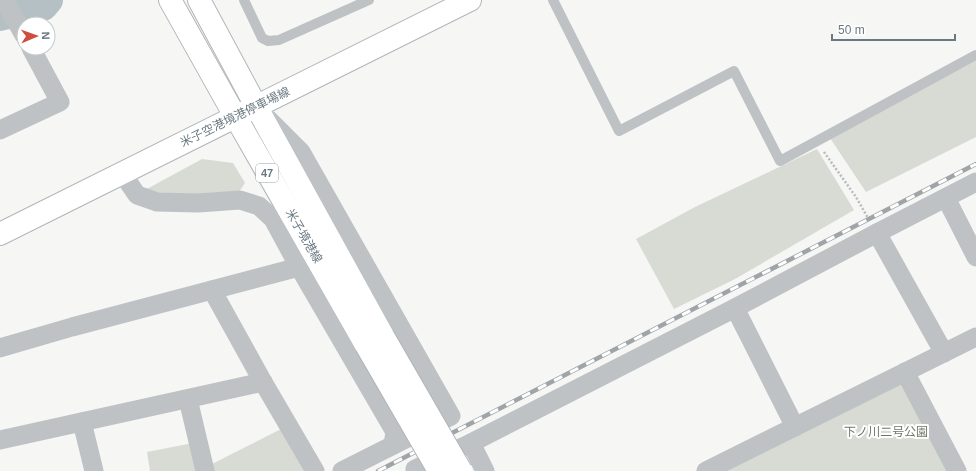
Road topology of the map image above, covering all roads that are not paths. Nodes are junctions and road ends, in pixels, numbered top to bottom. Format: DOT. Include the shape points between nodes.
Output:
graph roads {
  1 [pos="4,0"];
  2 [pos="170,0"];
  3 [pos="199,0"];
  4 [pos="244,0"];
  5 [pos="370,0"];
  6 [pos="553,0"];
  7 [pos="459,2"];
  8 [pos="16,21"];
  9 [pos="976,55"];
  10 [pos="35,56"];
  11 [pos="256,106"];
  12 [pos="235,116"];
  13 [pos="0,130"];
  14 [pos="122,173"];
  15 [pos="976,182"];
  16 [pos="946,198"];
  17 [pos="877,233"];
  18 [pos="0,234"];
  19 [pos="976,257"];
  20 [pos="299,267"];
  21 [pos="212,290"];
  22 [pos="735,308"];
  23 [pos="976,337"];
  24 [pos="375,341"];
  25 [pos="0,348"];
  26 [pos="944,353"];
  27 [pos="905,372"];
  28 [pos="263,382"];
  29 [pos="188,399"];
  30 [pos="82,422"];
  31 [pos="795,427"];
  32 [pos="0,440"];
  33 [pos="471,443"];
  34 [pos="394,445"];
  35 [pos="414,470"];
  36 [pos="94,471"];
  37 [pos="206,471"];
  38 [pos="315,471"];
  39 [pos="342,471"];
  40 [pos="439,471"];
  41 [pos="461,471"];
  42 [pos="485,471"];
  43 [pos="706,471"];
  44 [pos="957,471"];
  1 -- 8 [label="street"];
  2 -- 12 [label="main road, 米子境港線 / 47"];
  3 -- 11 [label="main road, 米子境港線 / 47"];
  4 -- 5 [label="lane" via="262,38 268,42 279,40"];
  6 -- 9 [label="lane" via="619,131 734,71 780,161"];
  7 -- 11 [label="main road, 米子空港境港停車場線"];
  10 -- 13 [label="street" via="60,102"];
  11 -- 12 [label="main road, 米子空港境港停車場線"];
  11 -- 24 [label="main road, 米子境港線 / 47"];
  11 -- 34 [label="street" via="301,152 451,416"];
  12 -- 14 [label="main road, 米子空港境港停車場線"];
  12 -- 24 [label="main road, 米子境港線 / 47"];
  14 -- 18 [label="main road, 米子空港境港停車場線"];
  14 -- 20 [label="street" via="137,195 157,202 240,200 259,206 273,219"];
  15 -- 16 [label="street"];
  16 -- 17 [label="street"];
  16 -- 19 [label="street"];
  17 -- 22 [label="street"];
  17 -- 26 [label="street"];
  20 -- 21 [label="street"];
  20 -- 34 [label="street" via="395,432"];
  21 -- 25 [label="street"];
  21 -- 28 [label="street"];
  22 -- 31 [label="street"];
  22 -- 33 [label="street"];
  23 -- 26 [label="street"];
  24 -- 40 [label="main road, 米子境港線 / 47, bridge"];
  24 -- 41 [label="main road, 米子境港線 / 47, bridge"];
  26 -- 27 [label="street"];
  27 -- 31 [label="street"];
  27 -- 44 [label="street"];
  28 -- 29 [label="street"];
  28 -- 38 [label="street"];
  29 -- 30 [label="street"];
  29 -- 37 [label="street"];
  30 -- 32 [label="street"];
  30 -- 36 [label="street"];
  31 -- 43 [label="street"];
  33 -- 35 [label="street"];
  33 -- 42 [label="street"];
  34 -- 39 [label="street"];
}
